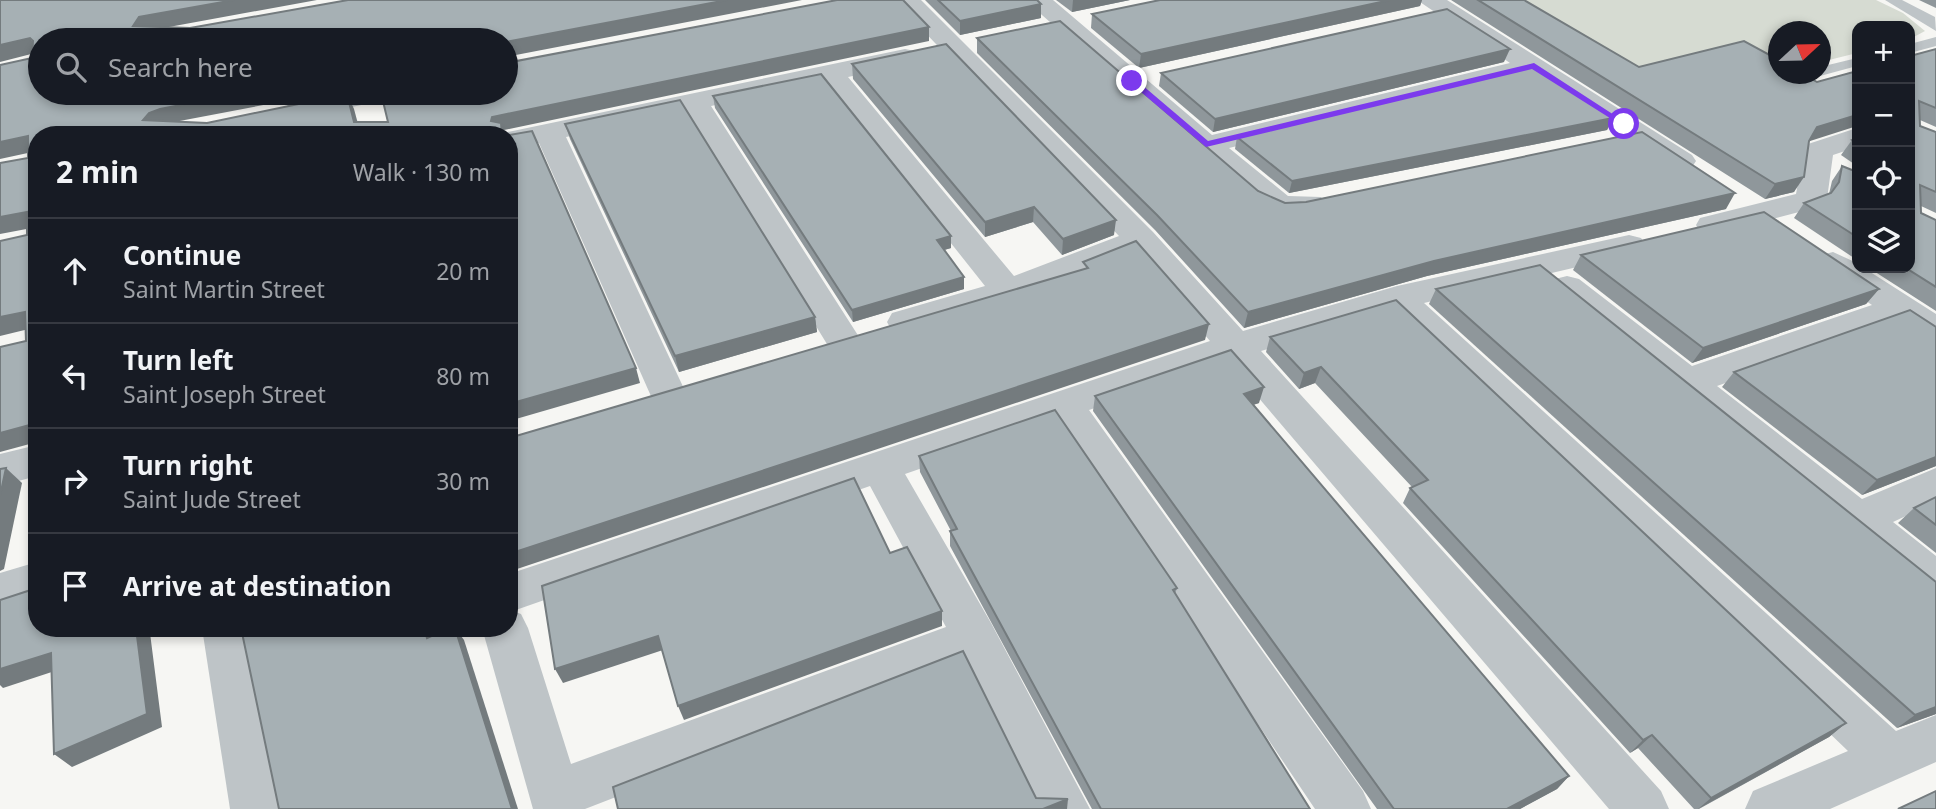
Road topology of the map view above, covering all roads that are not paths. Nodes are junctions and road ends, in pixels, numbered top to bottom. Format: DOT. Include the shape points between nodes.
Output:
graph roads {
  1 [pos="907,0"];
  2 [pos="1038,0"];
  3 [pos="1892,0"];
  4 [pos="1432,9"];
  5 [pos="1103,16"];
  6 [pos="1065,24"];
  7 [pos="1936,27"];
  8 [pos="1028,32"];
  9 [pos="1936,41"];
  10 [pos="966,44"];
  11 [pos="1915,47"];
  12 [pos="1852,63"];
  13 [pos="1534,66"];
  14 [pos="1831,69"];
  15 [pos="830,73"];
  16 [pos="693,101"];
  17 [pos="355,105"];
  18 [pos="275,114"];
  19 [pos="549,131"];
  20 [pos="1641,134"];
  21 [pos="518,138"];
  22 [pos="1852,138"];
  23 [pos="1600,143"];
  24 [pos="1206,145"];
  25 [pos="1816,156"];
  26 [pos="1847,175"];
  27 [pos="1342,197"];
  28 [pos="1760,214"];
  29 [pos="1141,239"];
  30 [pos="1541,266"];
  31 [pos="1008,291"];
  32 [pos="1397,298"];
  33 [pos="1901,308"];
  34 [pos="1936,331"];
  35 [pos="844,340"];
  36 [pos="1234,346"];
  37 [pos="806,351"];
  38 [pos="705,382"];
  39 [pos="1687,382"];
  40 [pos="1063,405"];
  41 [pos="28,462"];
  42 [pos="880,467"];
  43 [pos="0,470"];
  44 [pos="1936,484"];
  45 [pos="1858,519"];
  46 [pos="1936,581"];
  47 [pos="28,584"];
  48 [pos="518,590"];
  49 [pos="0,592"];
  50 [pos="227,637"];
  51 [pos="508,637"];
  52 [pos="975,638"];
  53 [pos="1936,738"];
  54 [pos="1890,758"];
  55 [pos="557,802"];
  56 [pos="256,809"];
  57 [pos="1065,809"];
  58 [pos="1345,809"];
  59 [pos="1643,809"];
  60 [pos="1771,809"];
  1 -- 10 [label="street"];
  2 -- 6 [label="street"];
  3 -- 7 [label="lane"];
  4 -- 13 [label="street"];
  5 -- 6 [label="street"];
  6 -- 8 [label="street"];
  6 -- 24 [label="street" via="1146,78"];
  9 -- 11 [label="lane"];
  10 -- 15 [label="street"];
  10 -- 29 [label="street"];
  12 -- 14 [label="lane"];
  13 -- 20 [label="street"];
  13 -- 24 [label="street"];
  15 -- 16 [label="street"];
  15 -- 31 [label="street"];
  16 -- 19 [label="street"];
  16 -- 35 [label="street"];
  17 -- 18 [label="street"];
  19 -- 21 [label="street"];
  19 -- 38 [label="street" via="653,397"];
  20 -- 23 [label="street"];
  20 -- 28 [label="street"];
  22 -- 25 [label="street" via="1826,146"];
  24 -- 27 [label="street" via="1282,206"];
  25 -- 26 [label="street"];
  25 -- 28 [label="street" via="1811,199"];
  28 -- 30 [label="street"];
  28 -- 33 [label="street"];
  29 -- 31 [label="street"];
  29 -- 36 [label="street"];
  30 -- 32 [label="street"];
  30 -- 39 [label="street"];
  31 -- 35 [label="street"];
  32 -- 36 [label="street"];
  32 -- 54 [label="street"];
  33 -- 34 [label="street"];
  33 -- 39 [label="street"];
  35 -- 37 [label="street"];
  36 -- 40 [label="street"];
  36 -- 59 [label="street"];
  39 -- 45 [label="street"];
  40 -- 42 [label="street"];
  40 -- 58 [label="street"];
  41 -- 43 [label="street"];
  42 -- 48 [label="street"];
  42 -- 52 [label="street"];
  44 -- 45 [label="street"];
  45 -- 46 [label="street"];
  47 -- 49 [label="street"];
  50 -- 56 [label="street"];
  51 -- 55 [label="street"];
  52 -- 55 [label="street"];
  52 -- 57 [label="street"];
  53 -- 54 [label="street"];
  54 -- 60 [label="street"];
}
